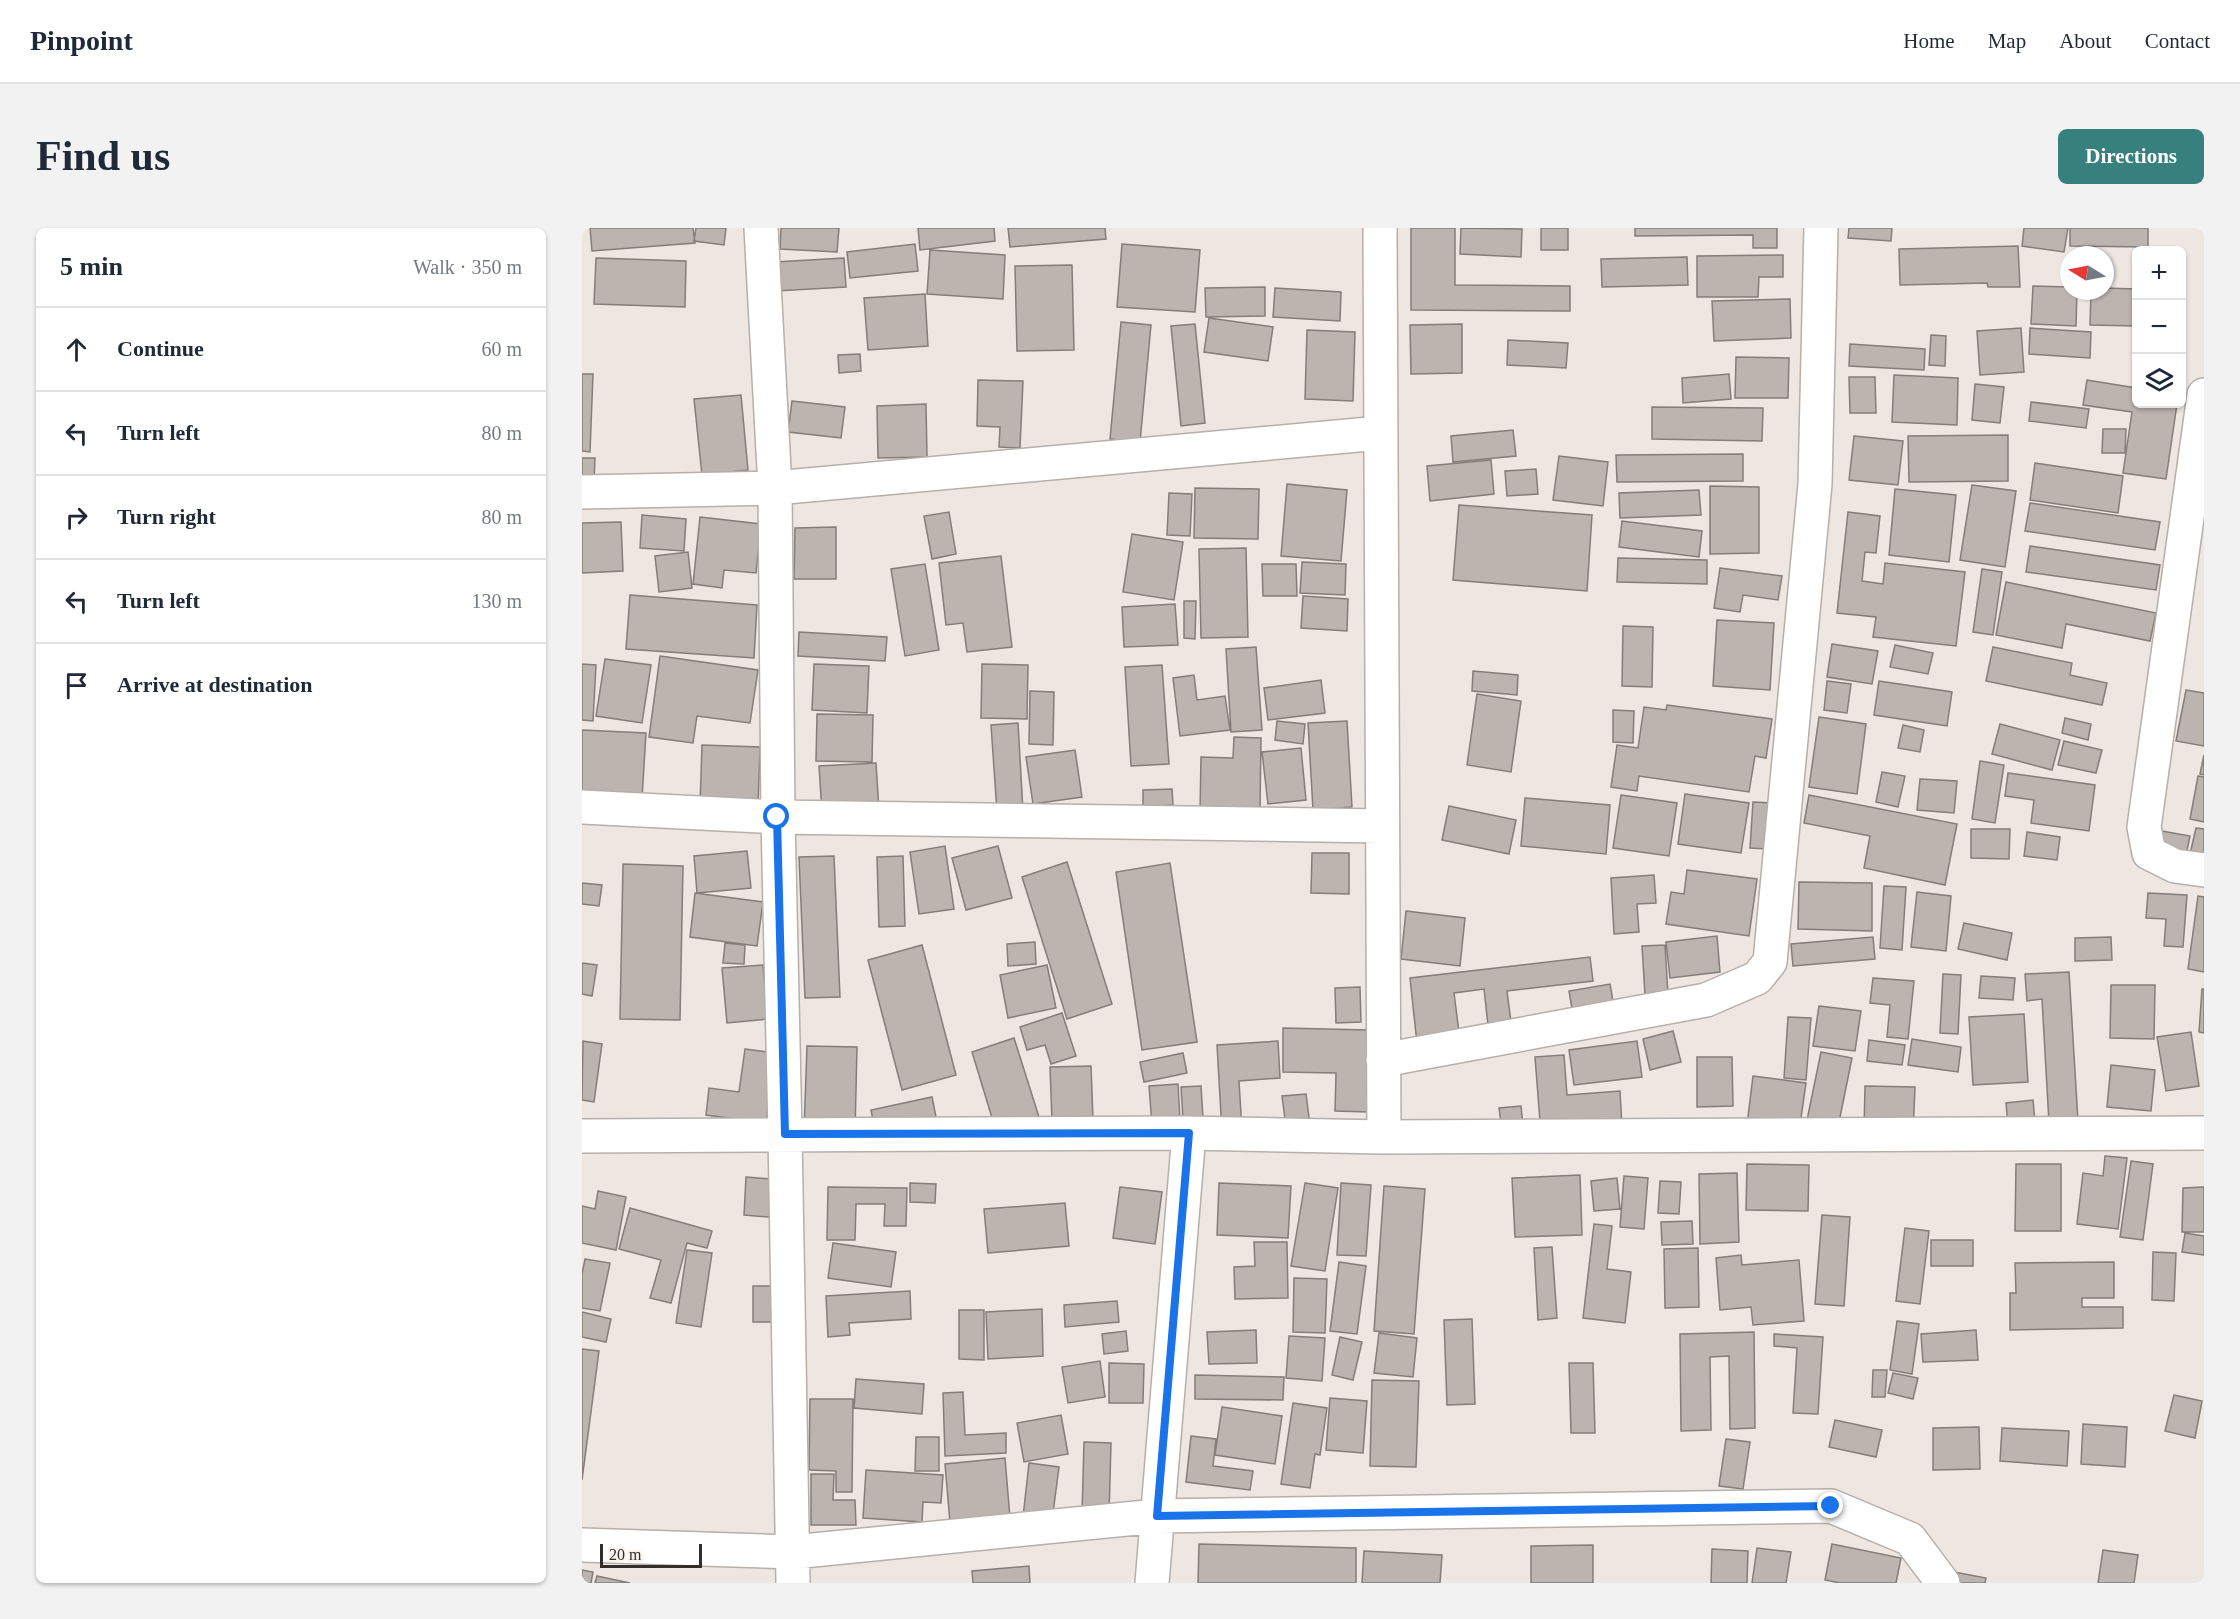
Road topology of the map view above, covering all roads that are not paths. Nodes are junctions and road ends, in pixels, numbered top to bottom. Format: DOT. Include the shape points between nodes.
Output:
graph roads {
  1 [pos="761,228"];
  2 [pos="1380,228"];
  3 [pos="1821,228"];
  4 [pos="2204,395"];
  5 [pos="1380,433"];
  6 [pos="775,488"];
  7 [pos="582,492"];
  8 [pos="582,807"];
  9 [pos="777,817"];
  10 [pos="1382,826"];
  11 [pos="2204,870"];
  12 [pos="1383,1060"];
  13 [pos="1189,1133"];
  14 [pos="2204,1133"];
  15 [pos="785,1134"];
  16 [pos="582,1136"];
  17 [pos="1384,1137"];
  18 [pos="1157,1516"];
  19 [pos="582,1545"];
  20 [pos="793,1568"];
  21 [pos="1152,1583"];
  22 [pos="1942,1583"];
  1 -- 6 [label="street"];
  2 -- 5 [label="street"];
  3 -- 12 [label="street" via="1815,484 1770,962 1757,978 1706,1000"];
  4 -- 11 [label="street" via="2144,827 2149,853 2175,866"];
  5 -- 6 [label="street"];
  5 -- 10 [label="street"];
  6 -- 7 [label="street"];
  6 -- 9 [label="street"];
  8 -- 9 [label="street"];
  9 -- 10 [label="street"];
  9 -- 15 [label="street"];
  10 -- 12 [label="street"];
  12 -- 17 [label="street"];
  13 -- 15 [label="street"];
  13 -- 17 [label="street"];
  13 -- 18 [label="street"];
  14 -- 17 [label="street"];
  15 -- 16 [label="street"];
  15 -- 20 [label="street"];
  18 -- 20 [label="street"];
  18 -- 21 [label="street"];
  18 -- 22 [label="street" via="1831,1506 1910,1539"];
  19 -- 20 [label="street"];
}
